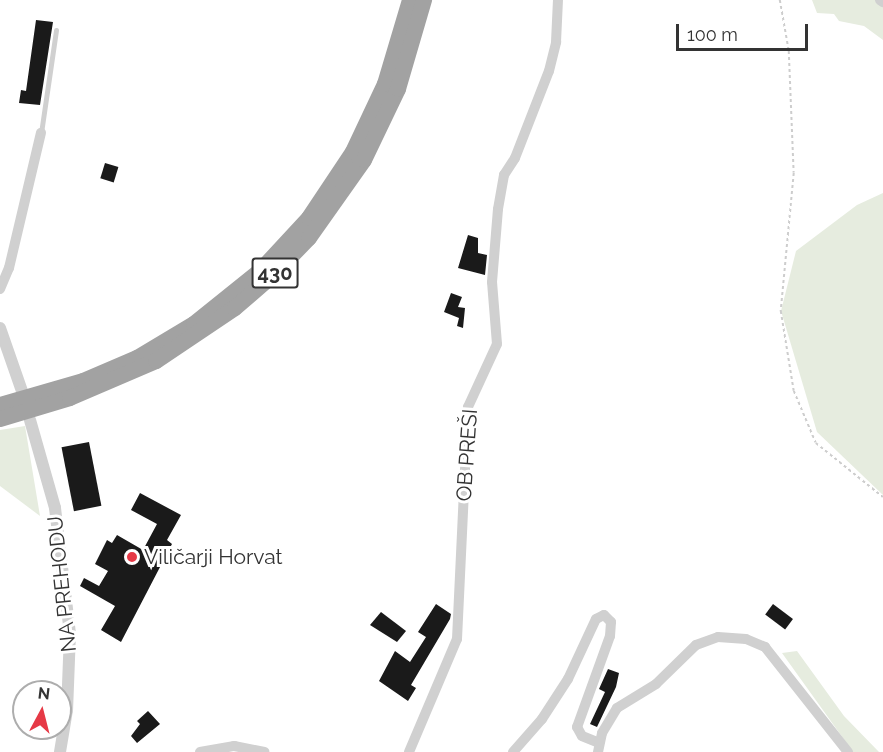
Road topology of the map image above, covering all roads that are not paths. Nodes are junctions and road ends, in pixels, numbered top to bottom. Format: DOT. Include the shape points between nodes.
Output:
graph roads {
  1 [pos="410,0"];
  2 [pos="424,0"];
  3 [pos="558,0"];
  4 [pos="56,30"];
  5 [pos="41,132"];
  6 [pos="0,289"];
  7 [pos="0,328"];
  8 [pos="22,391"];
  9 [pos="0,405"];
  10 [pos="0,419"];
  11 [pos="30,420"];
  12 [pos="598,747"];
  13 [pos="60,752"];
  14 [pos="200,752"];
  15 [pos="264,752"];
  16 [pos="409,752"];
  17 [pos="513,752"];
  18 [pos="848,752"];
  1 -- 9 [label="highway, 430" via="385,84 353,152 309,218 260,271 194,324 137,358 83,381"];
  2 -- 10 [label="highway, 430" via="398,89 364,160 309,238 272,276 218,321 156,361 70,398"];
  3 -- 16 [label="street, OB PREŠI" via="556,42 549,71 515,159 504,175 498,209 492,282 496,344 468,407 459,624 447,670"];
  4 -- 5 [label="lane"];
  5 -- 6 [label="street" via="9,268"];
  7 -- 8 [label="street"];
  11 -- 13 [label="street, NA PREHODU" via="55,508 69,612 70,670"];
  12 -- 17 [label="street" via="582,736 578,727 610,636 611,622 604,615 596,619 568,679 542,719"];
  12 -- 18 [label="street" via="617,708 656,684 696,645 732,637 765,647 779,660"];
  14 -- 15 [label="street" via="234,746"];
}
